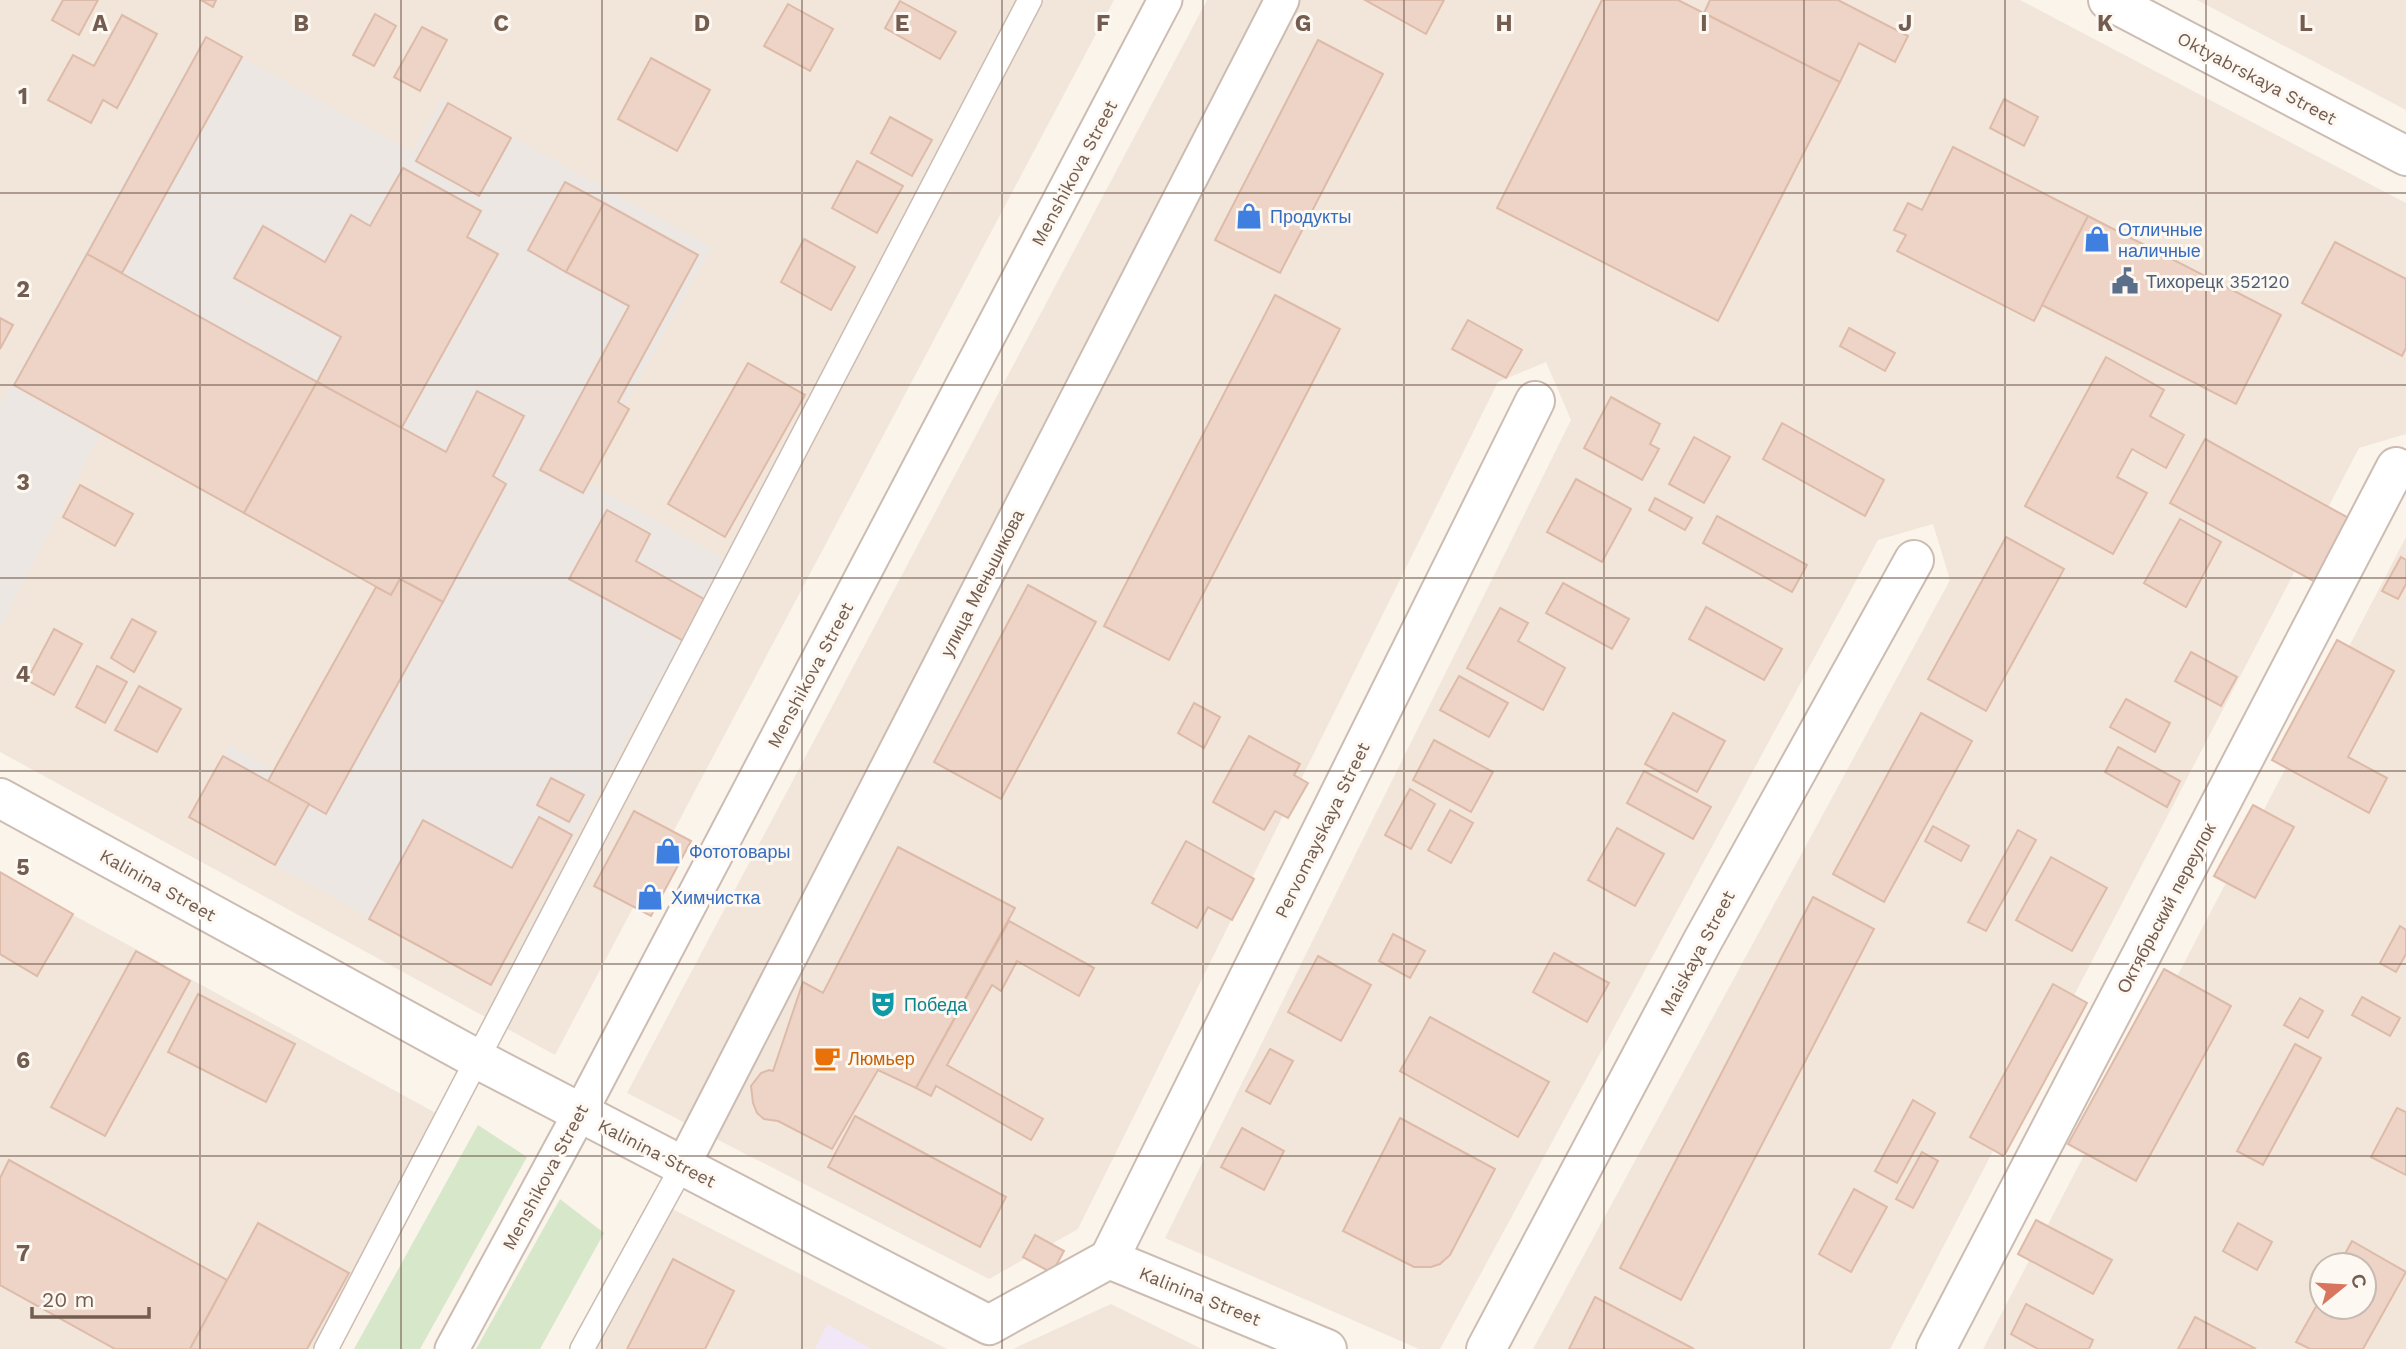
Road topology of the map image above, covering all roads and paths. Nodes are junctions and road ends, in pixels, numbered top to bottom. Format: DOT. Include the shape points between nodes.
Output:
graph roads {
  1 [pos="1030,0"];
  2 [pos="1165,0"];
  3 [pos="1282,0"];
  4 [pos="2108,0"];
  5 [pos="2406,156"];
  6 [pos="1535,401"];
  7 [pos="2396,467"];
  8 [pos="1914,560"];
  9 [pos="0,799"];
  10 [pos="477,1059"];
  11 [pos="580,1113"];
  12 [pos="683,1165"];
  13 [pos="1109,1259"];
  14 [pos="326,1349"];
  15 [pos="452,1349"];
  16 [pos="582,1349"];
  17 [pos="1327,1349"];
  18 [pos="1486,1349"];
  19 [pos="1936,1349"];
  1 -- 10 [label="lane"];
  2 -- 11 [label="street, Menshikova Street"];
  3 -- 12 [label="street, улица Меньшикова"];
  4 -- 5 [label="street, Oktyabrskaya Street"];
  6 -- 13 [label="street, Pervomayskaya Street"];
  7 -- 19 [label="street, Октябрьский переулок"];
  8 -- 18 [label="street, Maiskaya Street" via="1695,954"];
  9 -- 10 [label="street, Kalinina Street"];
  10 -- 11 [label="street, Kalinina Street"];
  10 -- 14 [label="lane"];
  11 -- 12 [label="street, Kalinina Street"];
  11 -- 15 [label="street, Menshikova Street"];
  12 -- 13 [label="street, Kalinina Street" via="989,1325"];
  12 -- 16 [label="lane"];
  13 -- 17 [label="street, Kalinina Street"];
}
